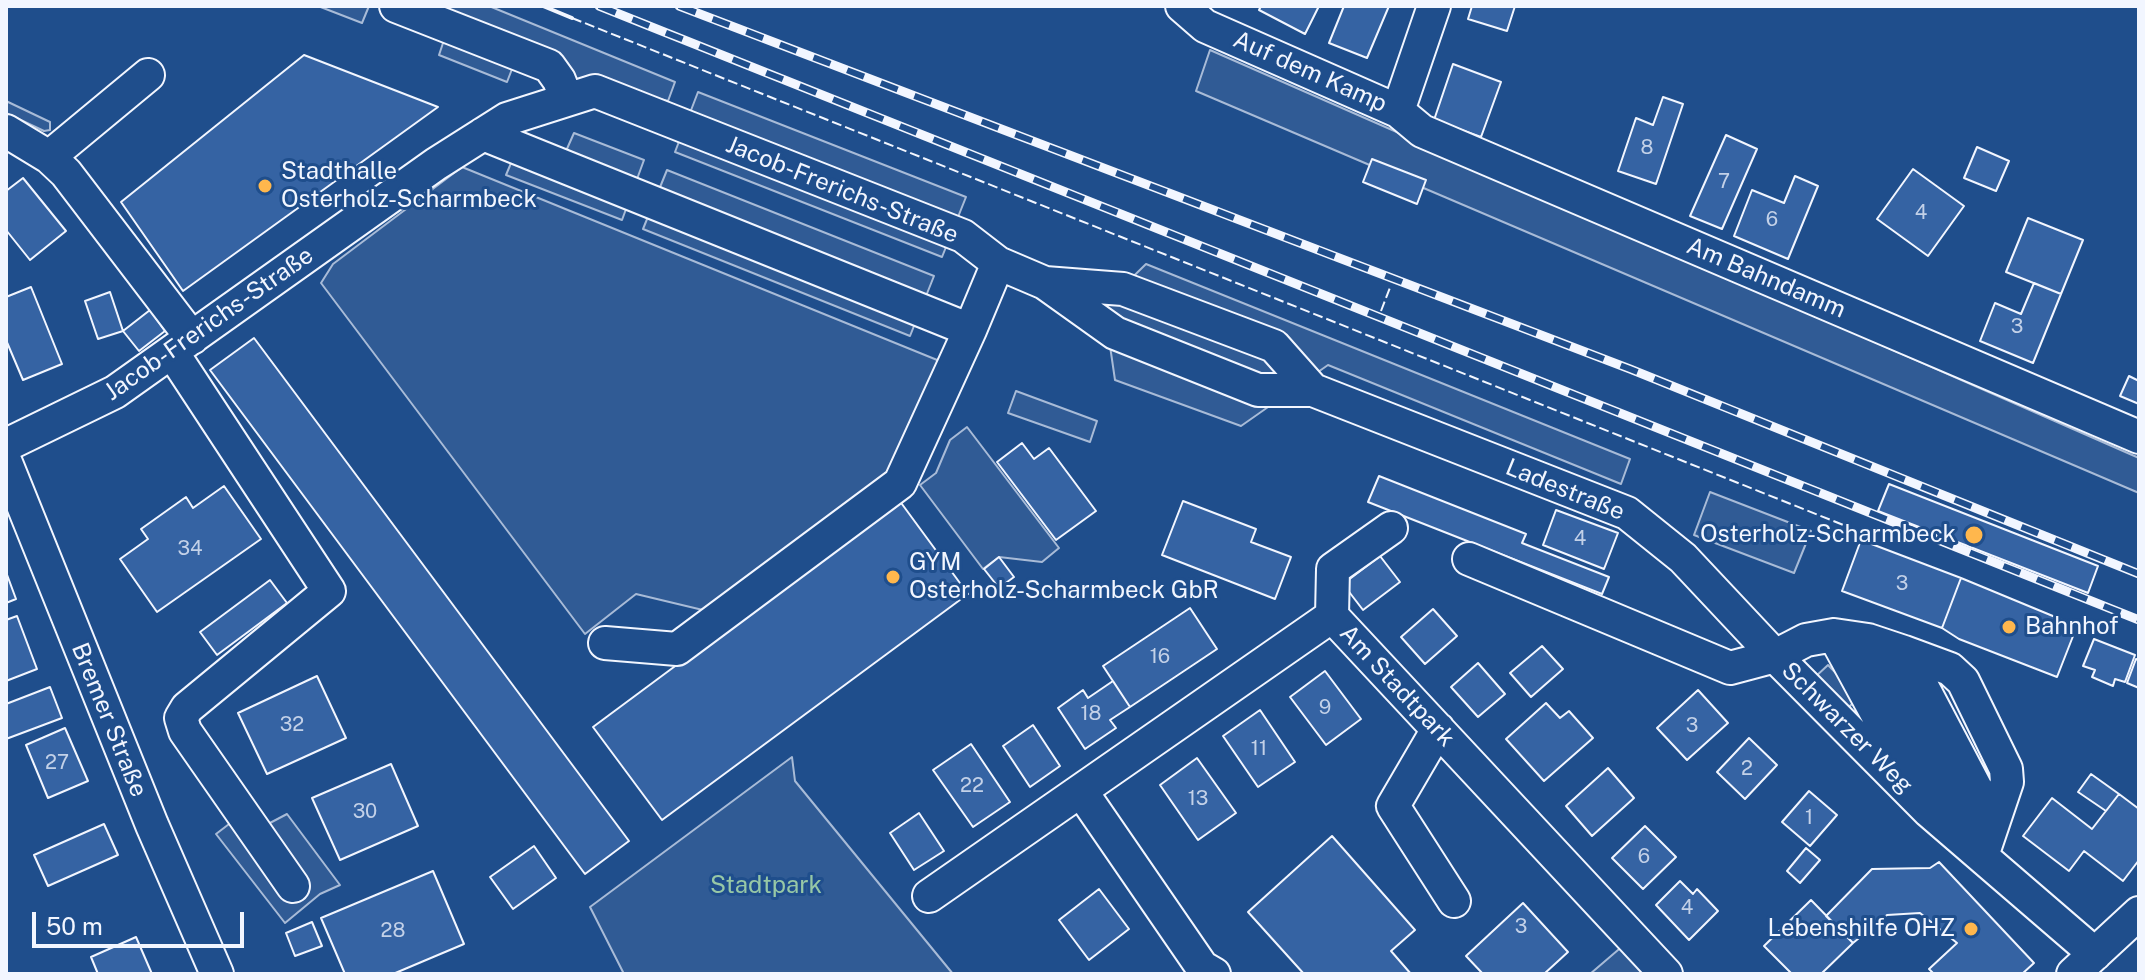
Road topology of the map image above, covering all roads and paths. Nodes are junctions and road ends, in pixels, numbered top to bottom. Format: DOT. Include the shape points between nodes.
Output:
graph roads {
  1 [pos="396,6"];
  2 [pos="1182,6"];
  3 [pos="1434,6"];
  4 [pos="148,75"];
  5 [pos="567,100"];
  6 [pos="1398,111"];
  7 [pos="6,131"];
  8 [pos="483,134"];
  9 [pos="49,157"];
  10 [pos="998,263"];
  11 [pos="1045,283"];
  12 [pos="970,330"];
  13 [pos="182,345"];
  14 [pos="1313,390"];
  15 [pos="2139,437"];
  16 [pos="6,445"];
  17 [pos="6,463"];
  18 [pos="1391,528"];
  19 [pos="1469,559"];
  20 [pos="1332,616"];
  21 [pos="1834,635"];
  22 [pos="1868,640"];
  23 [pos="605,643"];
  24 [pos="1775,656"];
  25 [pos="1438,729"];
  26 [pos="1081,791"];
  27 [pos="1929,811"];
  28 [pos="1988,839"];
  29 [pos="293,886"];
  30 [pos="929,896"];
  31 [pos="1454,901"];
  32 [pos="2136,923"];
  33 [pos="2084,964"];
  34 [pos="217,974"];
  35 [pos="1214,974"];
  36 [pos="1666,974"];
  1 -- 5 [label="street" via="549,66"];
  2 -- 6 [label="street, Auf dem Kamp" via="1205,26"];
  3 -- 6 [label="street"];
  4 -- 9 [label="street"];
  5 -- 8 [label="street, Jacob-Frerichs-Straße" via="507,119"];
  5 -- 10 [label="street, Jacob-Frerichs-Straße" via="595,91 963,236"];
  6 -- 15 [label="street, Am Bahndamm" via="1422,131"];
  7 -- 9 [label="street"];
  8 -- 12 [label="street"];
  8 -- 13 [label="street, Jacob-Frerichs-Straße"];
  9 -- 13 [label="street" via="66,173"];
  10 -- 11 [label="street, Ladestraße"];
  10 -- 12 [label="street"];
  11 -- 14 [label="street, Ladestraße" via="1115,333 1258,390"];
  11 -- 14 [label="street, Ladestraße" via="1123,289 1274,346"];
  12 -- 23 [label="street" via="900,483 677,649"];
  13 -- 16 [label="street, Jacob-Frerichs-Straße" via="115,392"];
  13 -- 29 [label="street" via="329,591 181,718"];
  14 -- 24 [label="street, Ladestraße" via="1627,513 1683,558"];
  17 -- 34 [label="street, Bremer Straße"];
  18 -- 20 [label="street" via="1333,569"];
  19 -- 24 [label="street, Schwarzer Weg" via="1730,668"];
  20 -- 25 [label="street, Am Stadtpark"];
  20 -- 26 [label="street, Am Stadtpark"];
  21 -- 22 [label="street"];
  21 -- 24 [label="street" via="1806,640"];
  21 -- 27 [label="street"];
  22 -- 28 [label="street" via="1962,821"];
  22 -- 28 [label="street" via="1904,652"];
  24 -- 27 [label="street, Schwarzer Weg"];
  25 -- 31 [label="street" via="1393,806"];
  25 -- 36 [label="street, Am Stadtpark"];
  26 -- 30 [label="street, Am Stadtpark"];
  26 -- 35 [label="street" via="1202,967"];
  27 -- 28 [label="street, Schwarzer Weg"];
  28 -- 33 [label="street, Schwarzer Weg"];
  32 -- 33 [label="street"];
}
